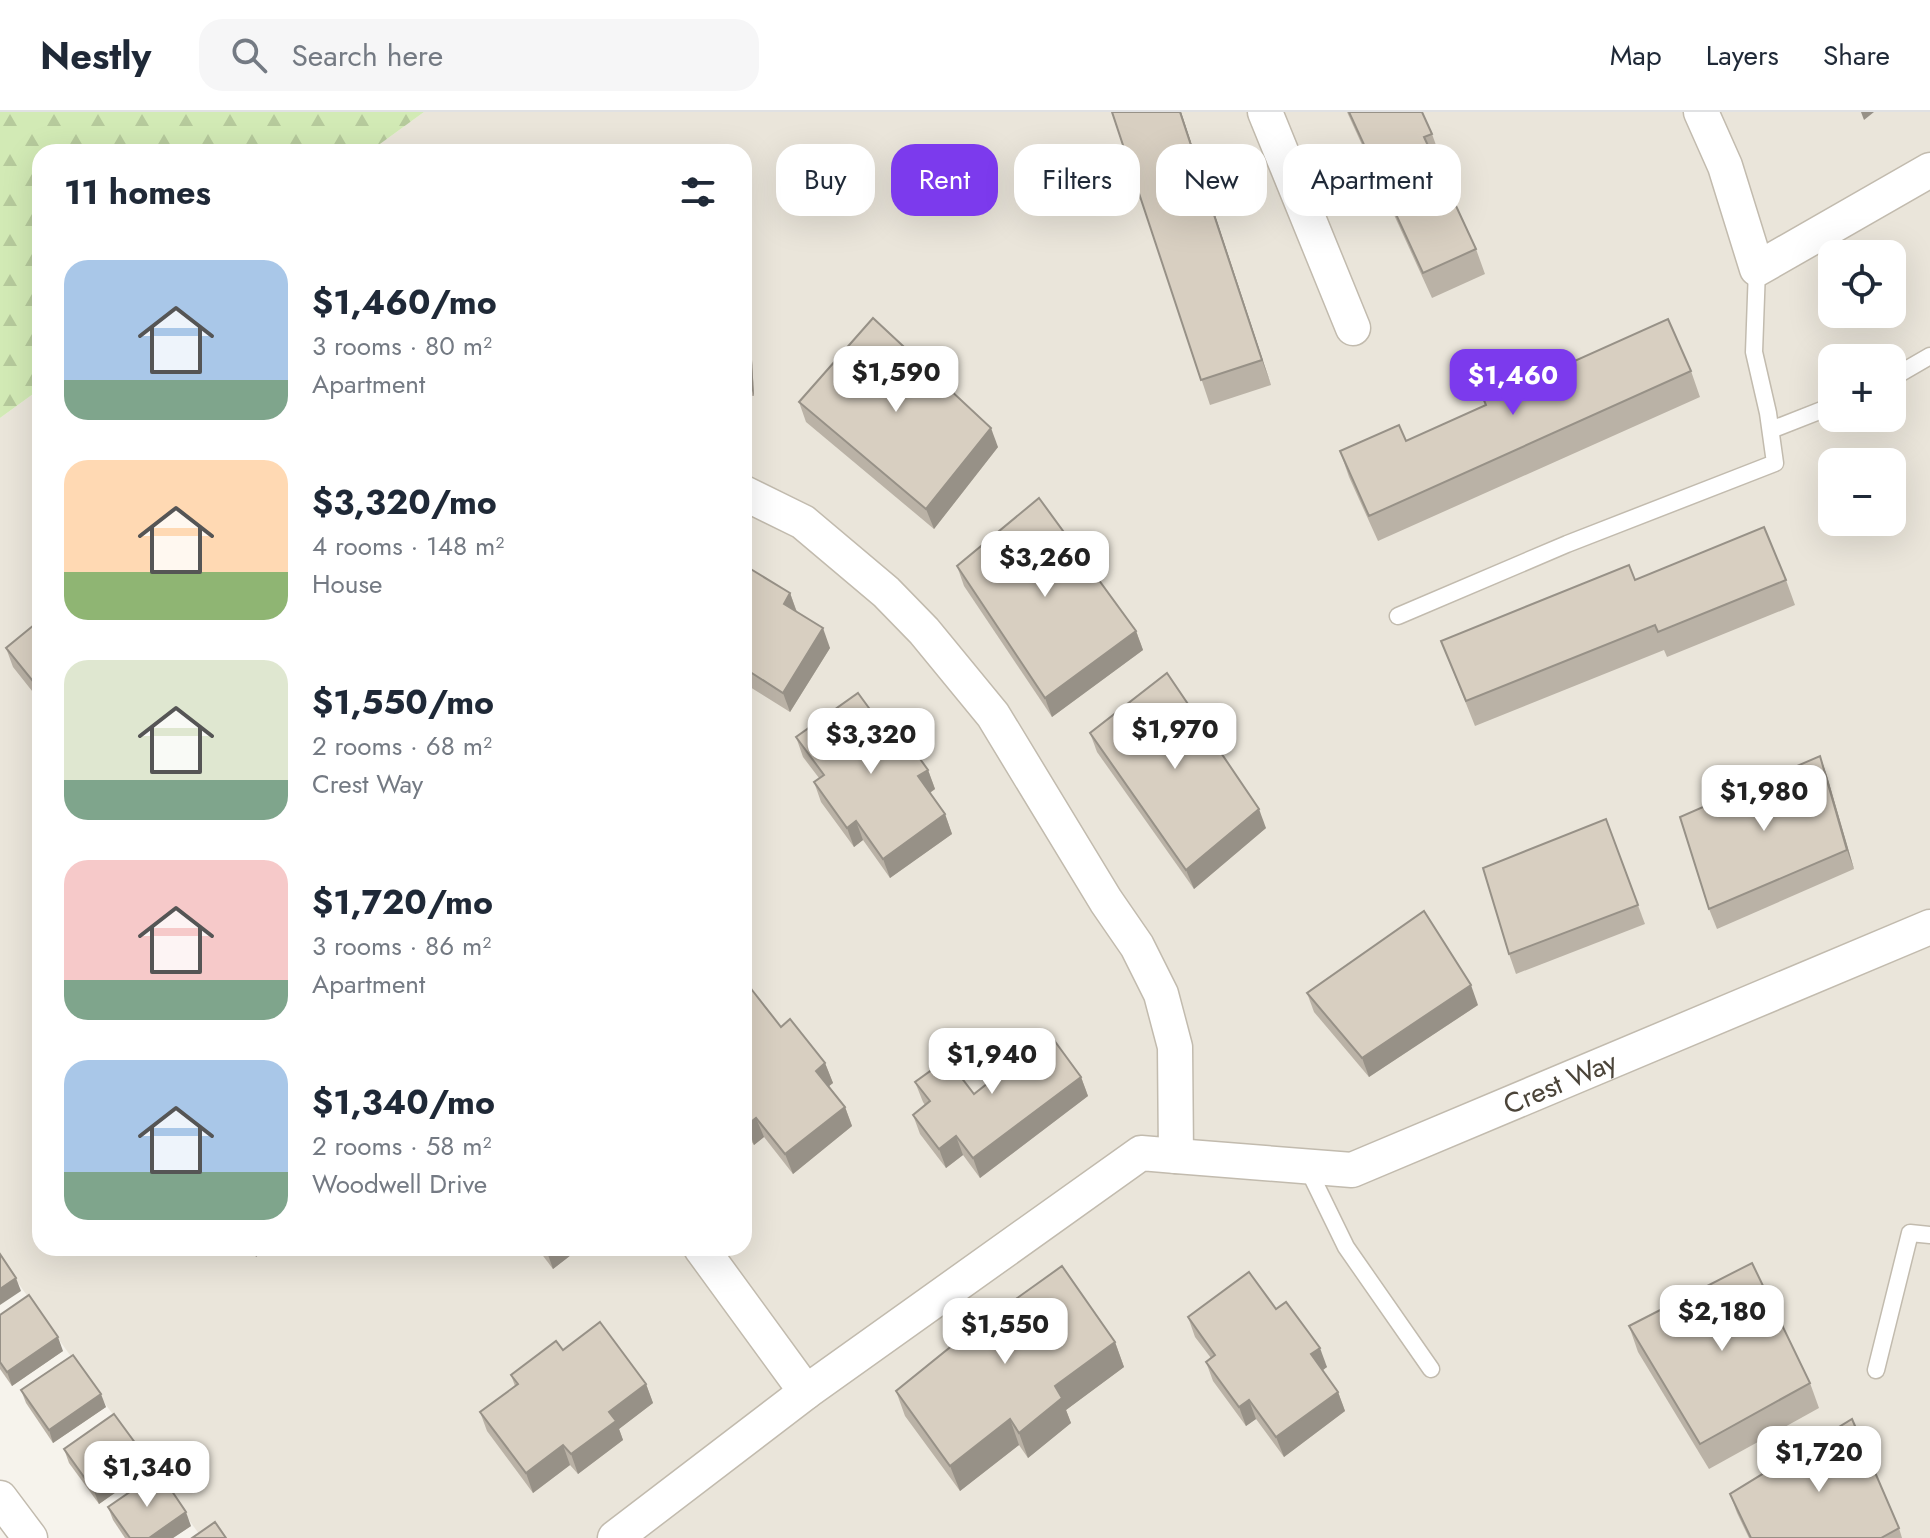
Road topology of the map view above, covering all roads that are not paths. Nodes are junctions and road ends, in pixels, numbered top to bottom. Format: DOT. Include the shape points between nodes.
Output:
graph roads {
  1 [pos="1265,112"];
  2 [pos="1701,112"];
  3 [pos="1930,170"];
  4 [pos="1757,269"];
  5 [pos="1353,328"];
  6 [pos="1930,356"];
  7 [pos="1906,370"];
  8 [pos="1818,412"];
  9 [pos="1771,430"];
  10 [pos="752,497"];
  11 [pos="1398,616"];
  12 [pos="1930,927"];
  13 [pos="1176,1156"];
  14 [pos="1307,1167"];
  15 [pos="1930,1235"];
  16 [pos="707,1256"];
  17 [pos="1431,1369"];
  18 [pos="1876,1370"];
  19 [pos="806,1392"];
  20 [pos="0,1498"];
  21 [pos="30,1538"];
  22 [pos="615,1538"];
  1 -- 5 [label="street"];
  2 -- 4 [label="street" via="1725,166"];
  3 -- 4 [label="street"];
  4 -- 9 [label="lane" via="1754,352"];
  6 -- 7 [label="lane"];
  8 -- 9 [label="lane"];
  9 -- 11 [label="lane" via="1775,463"];
  10 -- 13 [label="street" via="803,522 886,592 993,715 1137,946 1161,994 1175,1047"];
  12 -- 14 [label="street, Crest Way" via="1352,1170"];
  13 -- 14 [label="street, Crest Way"];
  13 -- 19 [label="street, Crest Way" via="1141,1153"];
  14 -- 17 [label="lane" via="1346,1247"];
  15 -- 18 [label="lane" via="1910,1233"];
  16 -- 19 [label="street"];
  19 -- 22 [label="street, Crest Way"];
  20 -- 21 [label="street"];
}
